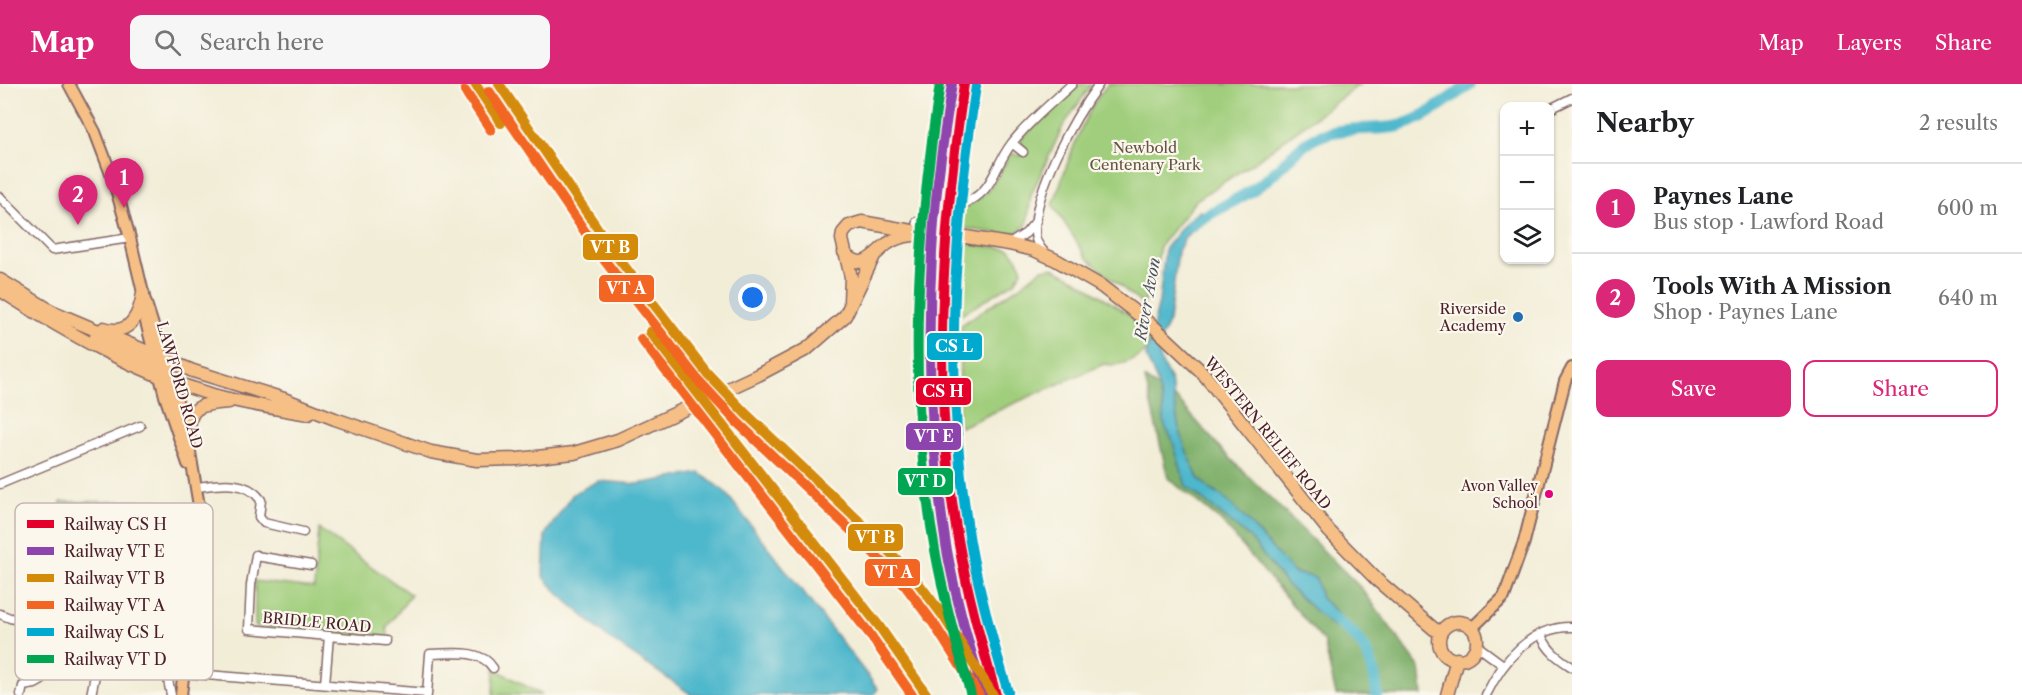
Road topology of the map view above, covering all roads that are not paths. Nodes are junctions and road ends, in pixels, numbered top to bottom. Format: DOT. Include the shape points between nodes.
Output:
graph roads {
  1 [pos="69,84"];
  2 [pos="1072,84"];
  3 [pos="1099,84"];
  4 [pos="1572,98"];
  5 [pos="1554,108"];
  6 [pos="1012,143"];
  7 [pos="1023,152"];
  8 [pos="0,197"];
  9 [pos="1036,221"];
  10 [pos="873,225"];
  11 [pos="919,230"];
  12 [pos="130,238"];
  13 [pos="1009,244"];
  14 [pos="844,252"];
  15 [pos="875,255"];
  16 [pos="1047,256"];
  17 [pos="0,280"];
  18 [pos="0,290"];
  19 [pos="143,295"];
  20 [pos="849,310"];
  21 [pos="51,311"];
  22 [pos="162,367"];
  23 [pos="1572,368"];
  24 [pos="239,402"];
  25 [pos="297,412"];
  26 [pos="335,419"];
  27 [pos="140,426"];
  28 [pos="189,446"];
  29 [pos="196,483"];
  30 [pos="0,484"];
  31 [pos="199,503"];
  32 [pos="303,532"];
  33 [pos="311,565"];
  34 [pos="0,614"];
  35 [pos="15,619"];
  36 [pos="1572,627"];
  37 [pos="1472,628"];
  38 [pos="1441,632"];
  39 [pos="1541,635"];
  40 [pos="329,636"];
  41 [pos="385,641"];
  42 [pos="1476,645"];
  43 [pos="1457,659"];
  44 [pos="1503,665"];
  45 [pos="1572,667"];
  46 [pos="493,668"];
  47 [pos="213,675"];
  48 [pos="42,680"];
  49 [pos="95,680"];
  50 [pos="168,680"];
  51 [pos="182,680"];
  52 [pos="325,684"];
  53 [pos="20,688"];
  54 [pos="427,694"];
  55 [pos="92,695"];
  56 [pos="171,695"];
  57 [pos="181,695"];
  58 [pos="1447,695"];
  59 [pos="1486,695"];
  1 -- 12 [label="main road, LAWFORD ROAD" via="95,132"];
  2 -- 6 [label="street"];
  3 -- 9 [label="street" via="1054,162"];
  4 -- 5 [label="street"];
  6 -- 7 [label="street"];
  6 -- 11 [label="street, bridge" via="984,191 973,200 928,217"];
  8 -- 12 [label="street" via="52,250"];
  9 -- 13 [label="street"];
  9 -- 16 [label="street" via="1035,235"];
  10 -- 11 [label="highway, WESTERN RELIEF ROAD"];
  10 -- 14 [label="highway" via="862,222 849,226 842,237"];
  10 -- 15 [label="highway" via="880,237"];
  11 -- 13 [label="highway, WESTERN RELIEF ROAD, bridge"];
  11 -- 15 [label="highway, WESTERN RELIEF ROAD" via="888,243"];
  12 -- 19 [label="main road, LAWFORD ROAD"];
  13 -- 16 [label="highway, WESTERN RELIEF ROAD"];
  14 -- 15 [label="highway" via="861,262"];
  14 -- 20 [label="highway" via="851,277"];
  15 -- 20 [label="highway"];
  16 -- 38 [label="highway, WESTERN RELIEF ROAD" via="1101,286 1186,356 1329,531 1377,580"];
  17 -- 21 [label="highway"];
  18 -- 22 [label="highway" via="132,365"];
  19 -- 21 [label="highway" via="135,319 120,329 108,329 75,315"];
  19 -- 22 [label="main road, LAWFORD ROAD" via="143,311"];
  20 -- 26 [label="highway" via="807,349 758,375 618,440 574,453 518,459 460,459"];
  21 -- 22 [label="highway" via="135,345"];
  22 -- 24 [label="highway"];
  22 -- 25 [label="highway"];
  22 -- 26 [label="highway" via="284,399"];
  22 -- 28 [label="main road, LAWFORD ROAD"];
  22 -- 29 [label="main road, LAWFORD ROAD" via="182,448"];
  23 -- 37 [label="main road" via="1565,381 1524,542 1504,597"];
  24 -- 25 [label="highway"];
  24 -- 28 [label="highway" via="204,404 196,410 188,420"];
  25 -- 26 [label="highway"];
  27 -- 30 [label="street"];
  28 -- 29 [label="main road, LAWFORD ROAD"];
  29 -- 31 [label="main road, LAWFORD ROAD"];
  29 -- 32 [label="street" via="240,485 261,500 259,517 264,523"];
  33 -- 40 [label="street, BRIDLE ROAD" via="256,555 249,629"];
  34 -- 35 [label="street"];
  36 -- 39 [label="street"];
  37 -- 38 [label="highway" via="1455,622"];
  37 -- 42 [label="highway"];
  38 -- 43 [label="highway" via="1439,645 1446,655"];
  39 -- 44 [label="street"];
  39 -- 45 [label="street" via="1554,656"];
  40 -- 41 [label="street, BRIDLE ROAD"];
  40 -- 52 [label="street"];
  42 -- 43 [label="highway" via="1469,656"];
  42 -- 44 [label="street"];
  43 -- 58 [label="highway"];
  44 -- 59 [label="street"];
  46 -- 54 [label="street" via="475,654 430,654"];
  47 -- 52 [label="street"];
  48 -- 53 [label="street"];
  49 -- 55 [label="street"];
  50 -- 56 [label="street"];
  51 -- 57 [label="main road, LAWFORD ROAD"];
  52 -- 54 [label="street"];
}
